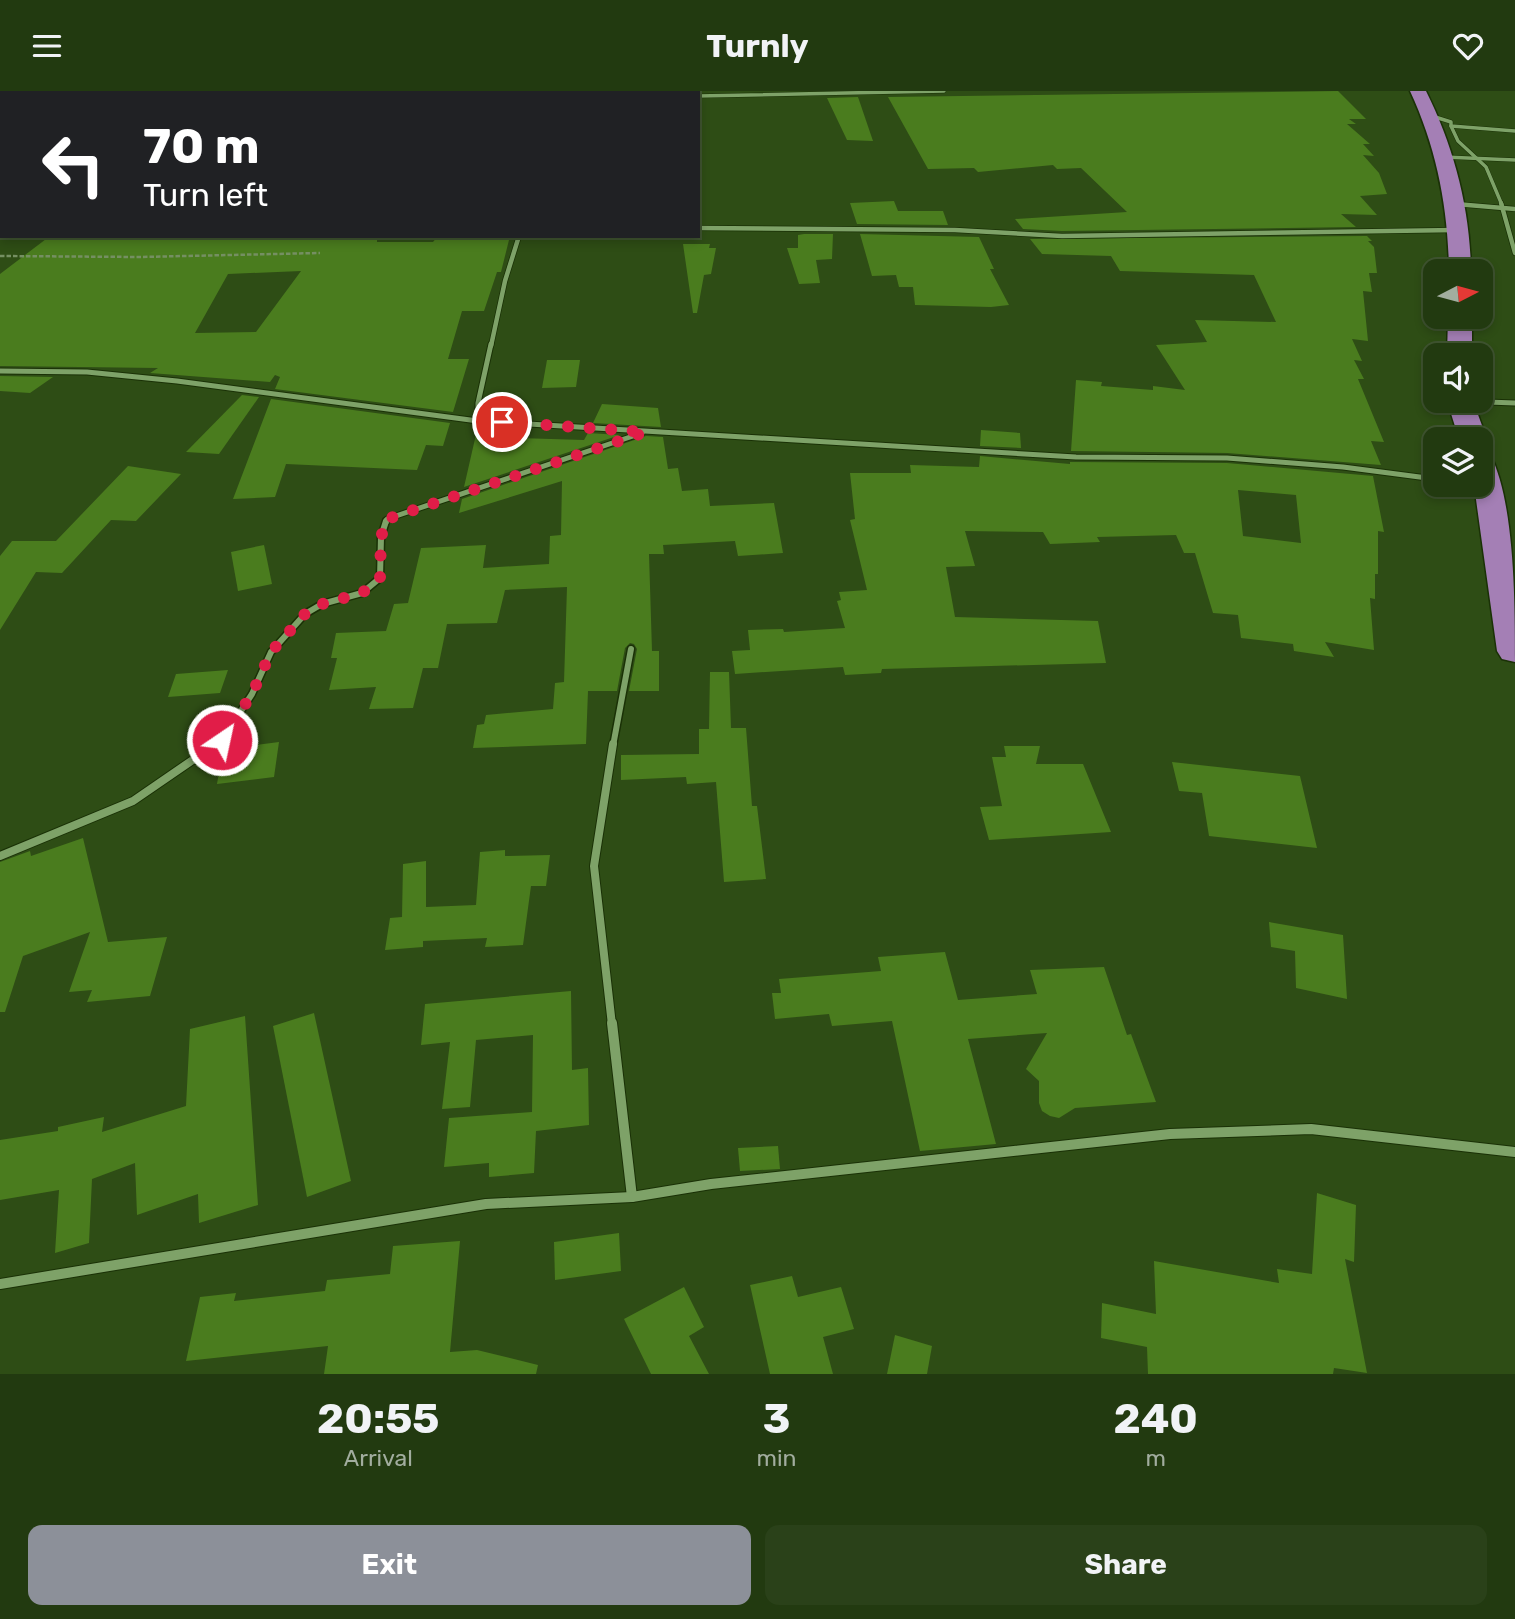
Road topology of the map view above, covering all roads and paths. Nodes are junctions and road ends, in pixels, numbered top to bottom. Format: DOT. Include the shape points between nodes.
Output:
graph roads {
  1 [pos="944,91"];
  2 [pos="1418,91"];
  3 [pos="700,96"];
  4 [pos="1432,117"];
  5 [pos="1451,126"];
  6 [pos="1515,131"];
  7 [pos="1443,157"];
  8 [pos="1481,160"];
  9 [pos="1515,160"];
  10 [pos="1455,204"];
  11 [pos="1503,208"];
  12 [pos="1515,209"];
  13 [pos="700,228"];
  14 [pos="1460,230"];
  15 [pos="518,238"];
  16 [pos="320,253"];
  17 [pos="1515,253"];
  18 [pos="0,256"];
  19 [pos="1460,259"];
  20 [pos="0,371"];
  21 [pos="1493,402"];
  22 [pos="1515,403"];
  23 [pos="478,421"];
  24 [pos="646,432"];
  25 [pos="1423,477"];
  26 [pos="1487,497"];
  27 [pos="631,649"];
  28 [pos="1515,651"];
  29 [pos="0,856"];
  30 [pos="1515,1152"];
  31 [pos="632,1197"];
  32 [pos="0,1285"];
  1 -- 3 [label="street"];
  2 -- 4 [label="highway"];
  4 -- 5 [label="street" via="1451,122"];
  4 -- 7 [label="highway"];
  5 -- 6 [label="street"];
  5 -- 8 [label="street" via="1458,140"];
  7 -- 8 [label="street"];
  7 -- 10 [label="highway"];
  8 -- 9 [label="street"];
  8 -- 11 [label="street"];
  10 -- 11 [label="street"];
  10 -- 14 [label="highway"];
  11 -- 12 [label="street"];
  11 -- 17 [label="street"];
  13 -- 14 [label="street" via="955,230 1062,236"];
  14 -- 19 [label="highway"];
  15 -- 23 [label="street" via="478,403"];
  16 -- 18 [label="path"];
  20 -- 23 [label="street" via="87,372 177,381"];
  21 -- 22 [label="street"];
  23 -- 24 [label="street"];
  24 -- 25 [label="street" via="1076,457 1227,458"];
  24 -- 29 [label="street" via="387,519 381,537 380,578 362,593 322,604 305,614 271,652 252,694 222,740 133,801"];
  26 -- 28 [label="highway"];
  27 -- 31 [label="street" via="594,866"];
  30 -- 31 [label="street" via="1311,1129 1170,1134 711,1184"];
  31 -- 32 [label="street" via="486,1204"];
}
